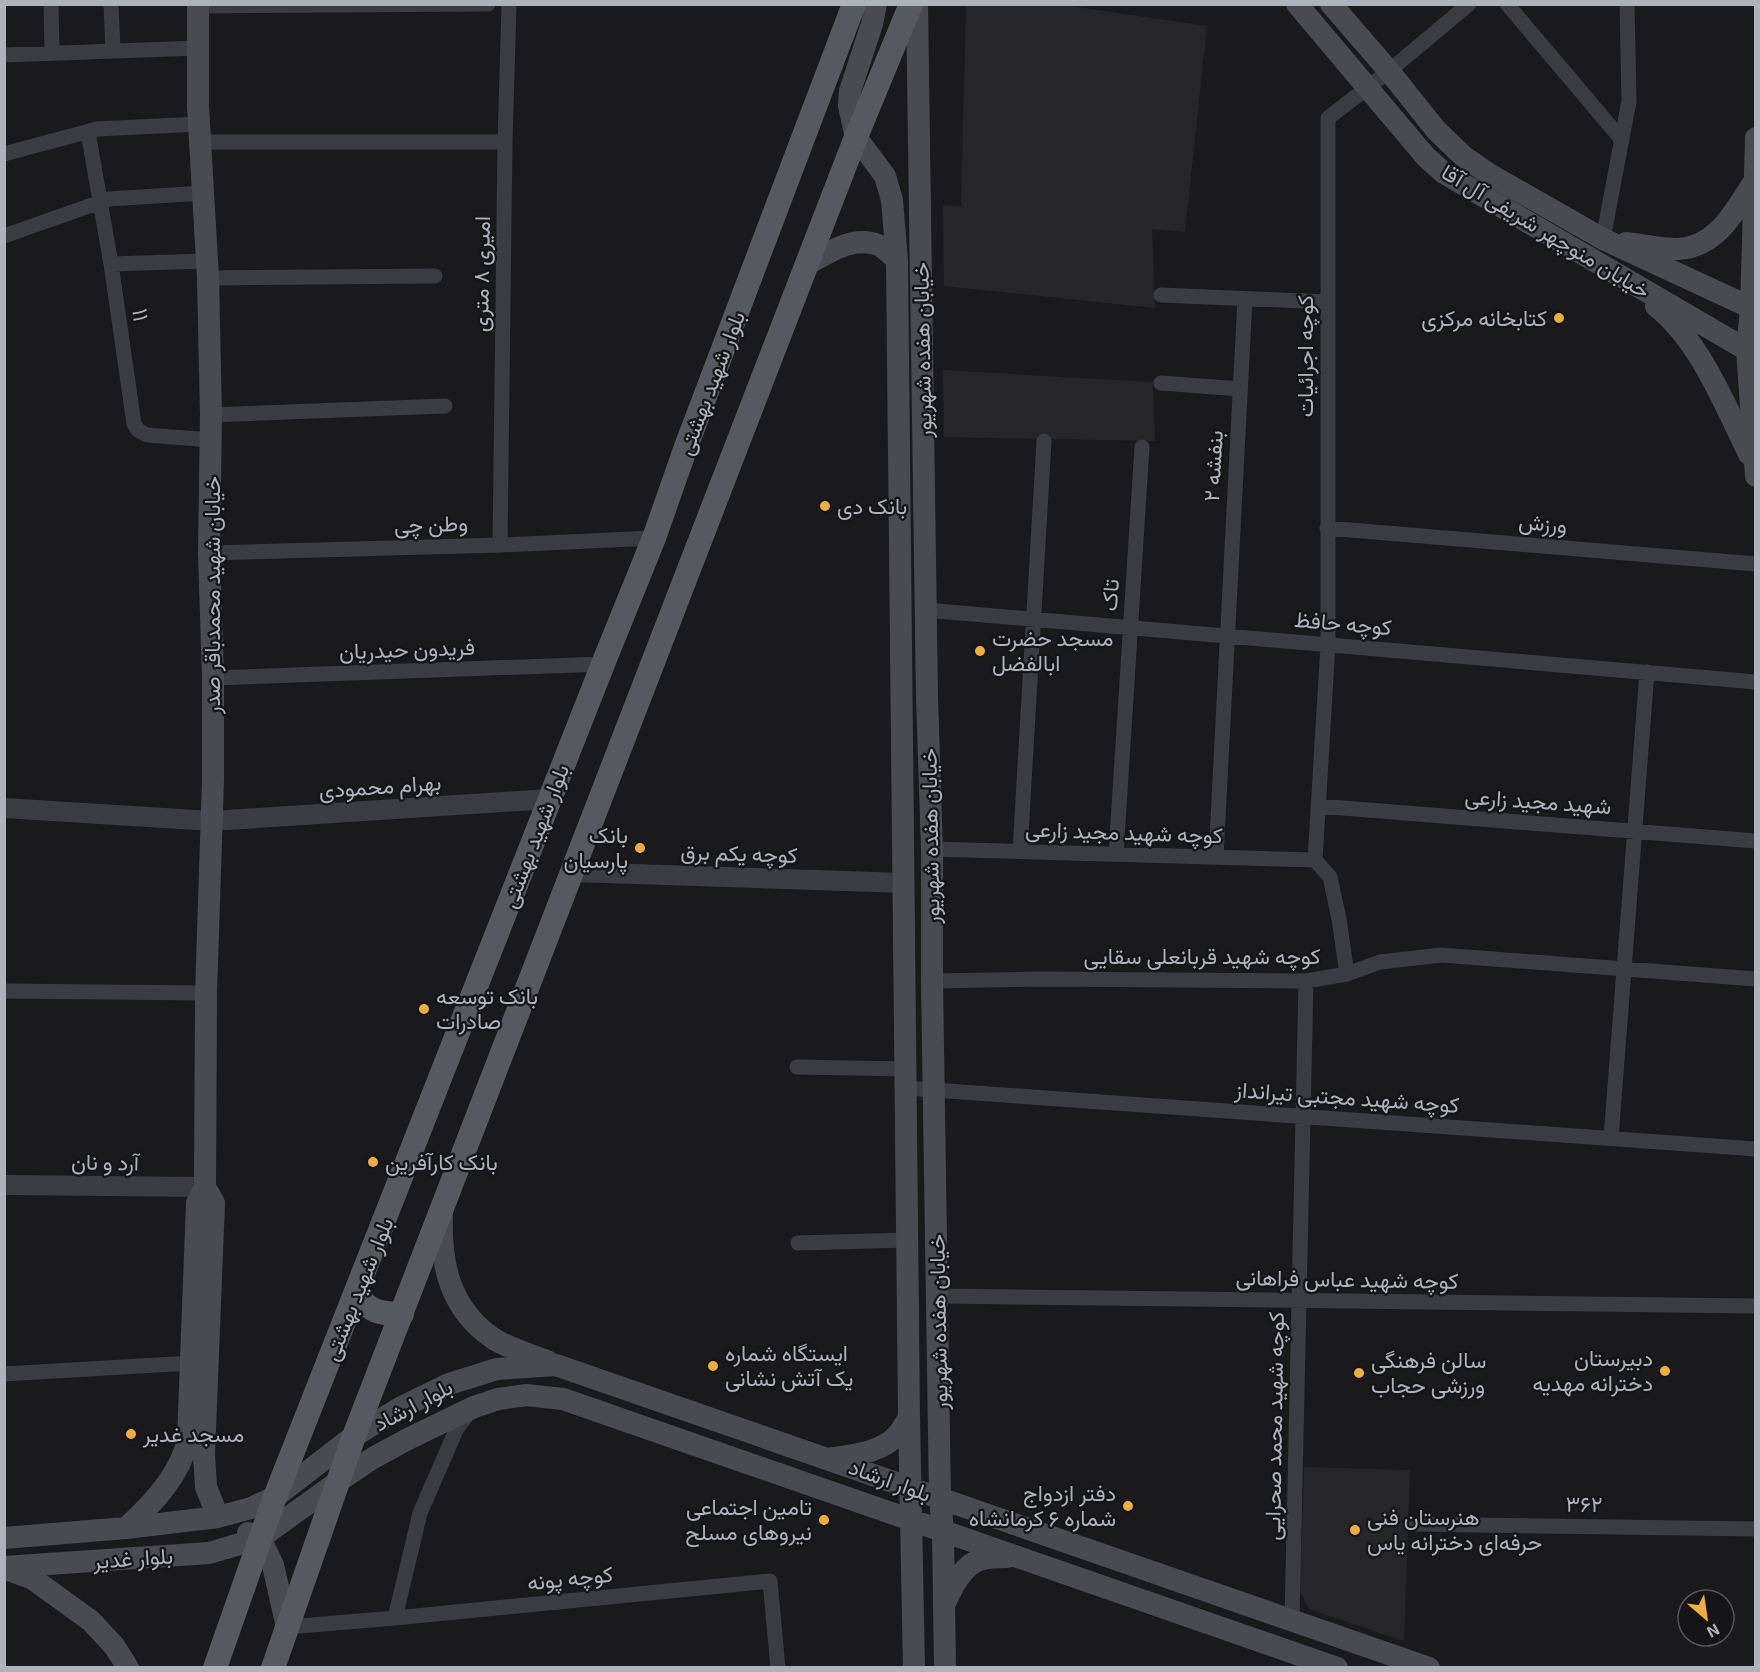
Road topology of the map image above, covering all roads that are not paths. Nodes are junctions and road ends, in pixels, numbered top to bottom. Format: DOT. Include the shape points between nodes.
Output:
graph roads {
  1 [pos="51,4"];
  2 [pos="111,4"];
  3 [pos="488,4"];
  4 [pos="509,4"];
  5 [pos="854,4"];
  6 [pos="876,4"];
  7 [pos="911,4"];
  8 [pos="917,4"];
  9 [pos="1297,4"];
  10 [pos="1331,4"];
  11 [pos="1469,4"];
  12 [pos="1507,4"];
  13 [pos="1627,4"];
  14 [pos="198,5"];
  15 [pos="198,48"];
  16 [pos="113,51"];
  17 [pos="52,53"];
  18 [pos="4,55"];
  19 [pos="1389,71"];
  20 [pos="1368,87"];
  21 [pos="88,132"];
  22 [pos="200,133"];
  23 [pos="856,137"];
  24 [pos="1755,138"];
  25 [pos="1622,140"];
  26 [pos="505,142"];
  27 [pos="4,154"];
  28 [pos="1755,180"];
  29 [pos="203,193"];
  30 [pos="101,202"];
  31 [pos="4,236"];
  32 [pos="1603,239"];
  33 [pos="897,260"];
  34 [pos="111,264"];
  35 [pos="806,265"];
  36 [pos="207,270"];
  37 [pos="1612,271"];
  38 [pos="435,276"];
  39 [pos="1161,295"];
  40 [pos="1245,299"];
  41 [pos="1327,302"];
  42 [pos="1753,309"];
  43 [pos="1751,351"];
  44 [pos="1161,383"];
  45 [pos="1240,389"];
  46 [pos="445,406"];
  47 [pos="211,415"];
  48 [pos="211,440"];
  49 [pos="1044,441"];
  50 [pos="1142,447"];
  51 [pos="1755,469"];
  52 [pos="1327,528"];
  53 [pos="654,538"];
  54 [pos="500,545"];
  55 [pos="209,553"];
  56 [pos="1755,564"];
  57 [pos="926,610"];
  58 [pos="1034,619"];
  59 [pos="1131,628"];
  60 [pos="1227,636"];
  61 [pos="1328,645"];
  62 [pos="603,664"];
  63 [pos="1647,672"];
  64 [pos="213,678"];
  65 [pos="1755,682"];
  66 [pos="550,799"];
  67 [pos="1318,806"];
  68 [pos="4,808"];
  69 [pos="212,820"];
  70 [pos="1635,831"];
  71 [pos="1755,841"];
  72 [pos="932,849"];
  73 [pos="1020,851"];
  74 [pos="1116,854"];
  75 [pos="1216,857"];
  76 [pos="1315,861"];
  77 [pos="573,872"];
  78 [pos="904,883"];
  79 [pos="1624,969"];
  80 [pos="1347,974"];
  81 [pos="1755,979"];
  82 [pos="932,981"];
  83 [pos="1306,981"];
  84 [pos="4,991"];
  85 [pos="206,993"];
  86 [pos="797,1067"];
  87 [pos="906,1079"];
  88 [pos="934,1089"];
  89 [pos="1303,1116"];
  90 [pos="1611,1138"];
  91 [pos="1755,1149"];
  92 [pos="4,1185"];
  93 [pos="205,1187"];
  94 [pos="442,1211"];
  95 [pos="908,1240"];
  96 [pos="798,1243"];
  97 [pos="356,1294"];
  98 [pos="939,1296"];
  99 [pos="1299,1301"];
  100 [pos="1755,1306"];
  101 [pos="402,1314"];
  102 [pos="191,1363"];
  103 [pos="556,1365"];
  104 [pos="4,1374"];
  105 [pos="474,1407"];
  106 [pos="709,1417"];
  107 [pos="909,1417"];
  108 [pos="354,1436"];
  109 [pos="698,1446"];
  110 [pos="831,1459"];
  111 [pos="339,1481"];
  112 [pos="910,1488"];
  113 [pos="275,1497"];
  114 [pos="940,1498"];
  115 [pos="218,1517"];
  116 [pos="912,1521"];
  117 [pos="1411,1524"];
  118 [pos="126,1528"];
  119 [pos="1755,1529"];
  120 [pos="943,1532"];
  121 [pos="4,1538"];
  122 [pos="260,1538"];
  123 [pos="1013,1556"];
  124 [pos="4,1568"];
  125 [pos="944,1604"];
  126 [pos="395,1618"];
  127 [pos="1292,1620"];
  128 [pos="287,1627"];
  129 [pos="128,1668"];
  130 [pos="215,1668"];
  131 [pos="273,1668"];
  132 [pos="778,1668"];
  133 [pos="914,1668"];
  134 [pos="945,1668"];
  135 [pos="1337,1668"];
  136 [pos="1429,1668"];
  1 -- 17 [label="street"];
  2 -- 16 [label="street"];
  3 -- 14 [label="street"];
  4 -- 26 [label="street, امیری ۸ متری"];
  5 -- 53 [label="main road, بلوار شهید بهشتی"];
  6 -- 23 [label="main road" via="850,91"];
  7 -- 23 [label="main road, بلوار شهید بهشتی"];
  8 -- 57 [label="main road, خیابان هفده شهریور"];
  9 -- 20 [label="main road, خیابان منوچهر شریفی آل آقا"];
  10 -- 19 [label="main road, خیابان منوچهر شریفی آل آقا"];
  11 -- 19 [label="street"];
  12 -- 25 [label="street"];
  13 -- 25 [label="street" via="1629,101"];
  14 -- 15 [label="main road, خیابان شهید محمدباقر صدر"];
  15 -- 16 [label="street"];
  15 -- 22 [label="main road, خیابان شهید محمدباقر صدر"];
  16 -- 17 [label="street"];
  17 -- 18 [label="street"];
  19 -- 20 [label="street"];
  19 -- 32 [label="main road, خیابان منوچهر شریفی آل آقا" via="1436,130 1463,156"];
  20 -- 37 [label="main road, خیابان منوچهر شریفی آل آقا" via="1426,158 1444,173"];
  20 -- 41 [label="street, کوچه اجرائیات" via="1328,118"];
  21 -- 22 [label="street" via="97,129"];
  21 -- 27 [label="street"];
  21 -- 30 [label="street, ۱۱"];
  22 -- 26 [label="street"];
  22 -- 29 [label="main road, خیابان شهید محمدباقر صدر"];
  23 -- 33 [label="main road, خیابان هفده شهریور" via="885,176 892,200"];
  23 -- 35 [label="main road, بلوار شهید بهشتی"];
  24 -- 28 [label="main road"];
  25 -- 32 [label="street"];
  26 -- 54 [label="street, امیری ۸ متری"];
  28 -- 32 [label="main road" via="1719,232 1703,244 1679,249"];
  28 -- 42 [label="main road"];
  29 -- 30 [label="street"];
  29 -- 36 [label="main road, خیابان شهید محمدباقر صدر"];
  30 -- 31 [label="street"];
  30 -- 34 [label="street, ۱۱"];
  32 -- 42 [label="main road, خیابان منوچهر شریفی آل آقا"];
  33 -- 35 [label="main road" via="879,246 862,242 842,246"];
  33 -- 78 [label="main road, خیابان هفده شهریور"];
  34 -- 36 [label="street"];
  34 -- 48 [label="street, ۱۱" via="134,424 147,435"];
  35 -- 77 [label="main road, بلوار شهید بهشتی"];
  36 -- 38 [label="street"];
  36 -- 47 [label="main road, خیابان شهید محمدباقر صدر"];
  37 -- 43 [label="main road, خیابان منوچهر شریفی آل آقا"];
  37 -- 51 [label="main road" via="1668,315 1693,347"];
  39 -- 40 [label="street"];
  40 -- 41 [label="street"];
  40 -- 45 [label="street, بنفشه ۲"];
  41 -- 52 [label="street, کوچه اجرائیات"];
  42 -- 43 [label="main road"];
  43 -- 51 [label="main road"];
  44 -- 45 [label="street"];
  45 -- 60 [label="street, بنفشه ۲"];
  46 -- 47 [label="street"];
  47 -- 48 [label="main road, خیابان شهید محمدباقر صدر"];
  48 -- 55 [label="main road, خیابان شهید محمدباقر صدر"];
  49 -- 58 [label="street"];
  50 -- 59 [label="street, تاک"];
  52 -- 56 [label="street, ورزش"];
  52 -- 61 [label="street, کوچه اجرائیات"];
  53 -- 54 [label="street, وطن چی"];
  53 -- 62 [label="main road, بلوار شهید بهشتی"];
  54 -- 55 [label="street, وطن چی"];
  55 -- 64 [label="main road, خیابان شهید محمدباقر صدر"];
  57 -- 58 [label="street, کوچه حافظ"];
  57 -- 72 [label="main road, خیابان هفده شهریور"];
  58 -- 59 [label="street, کوچه حافظ"];
  58 -- 73 [label="street"];
  59 -- 60 [label="street, کوچه حافظ"];
  59 -- 74 [label="street, تاک"];
  60 -- 61 [label="street, کوچه حافظ"];
  60 -- 75 [label="street, بنفشه ۲"];
  61 -- 63 [label="street, کوچه حافظ"];
  61 -- 67 [label="street, کوچه اجرائیات"];
  62 -- 64 [label="street, فریدون حیدریان"];
  62 -- 66 [label="main road, بلوار شهید بهشتی"];
  63 -- 65 [label="street, کوچه حافظ"];
  63 -- 70 [label="street"];
  64 -- 69 [label="main road, خیابان شهید محمدباقر صدر"];
  66 -- 69 [label="street, بهرام محمودی"];
  66 -- 97 [label="main road, بلوار شهید بهشتی"];
  67 -- 70 [label="street, شهید مجید زارعی"];
  67 -- 76 [label="street, کوچه اجرائیات"];
  68 -- 69 [label="street, بهرام محمودی"];
  69 -- 85 [label="main road, خیابان شهید محمدباقر صدر"];
  70 -- 71 [label="street, شهید مجید زارعی"];
  70 -- 79 [label="street"];
  72 -- 73 [label="street, کوچه شهید مجید زارعی"];
  72 -- 82 [label="main road, خیابان هفده شهریور"];
  73 -- 74 [label="street, کوچه شهید مجید زارعی"];
  74 -- 75 [label="street, کوچه شهید مجید زارعی"];
  75 -- 76 [label="street, کوچه شهید مجید زارعی"];
  76 -- 80 [label="street" via="1330,877"];
  77 -- 78 [label="street, کوچه یکم برق"];
  77 -- 94 [label="main road, بلوار شهید بهشتی"];
  78 -- 87 [label="main road, خیابان هفده شهریور"];
  79 -- 80 [label="street, کوچه شهید قربانعلی سقایی" via="1441,955 1380,962"];
  79 -- 81 [label="street, کوچه شهید قربانعلی سقایی"];
  79 -- 90 [label="street"];
  80 -- 83 [label="street, کوچه شهید قربانعلی سقایی"];
  82 -- 83 [label="street, کوچه شهید قربانعلی سقایی"];
  82 -- 88 [label="main road, خیابان هفده شهریور"];
  83 -- 89 [label="street, کوچه شهید محمد صحرایی"];
  84 -- 85 [label="street"];
  85 -- 93 [label="main road, خیابان شهید محمدباقر صدر"];
  86 -- 87 [label="street, کوچه شهید مجتبی تیرانداز"];
  87 -- 88 [label="street, کوچه شهید مجتبی تیرانداز"];
  87 -- 95 [label="main road, خیابان هفده شهریور"];
  88 -- 89 [label="street, کوچه شهید مجتبی تیرانداز"];
  88 -- 98 [label="main road, خیابان هفده شهریور"];
  89 -- 90 [label="street, کوچه شهید مجتبی تیرانداز"];
  89 -- 99 [label="street, کوچه شهید محمد صحرایی"];
  90 -- 91 [label="street, کوچه شهید مجتبی تیرانداز"];
  92 -- 93 [label="street, آرد و نان"];
  93 -- 102 [label="main road, خیابان شهید محمدباقر صدر" via="197,1203"];
  93 -- 115 [label="main road, خیابان شهید محمدباقر صدر" via="214,1203 204,1454 206,1487"];
  94 -- 101 [label="main road, بلوار شهید بهشتی"];
  94 -- 103 [label="main road" via="441,1242 447,1275 460,1306 495,1340"];
  95 -- 96 [label="street"];
  95 -- 107 [label="main road, خیابان هفده شهریور"];
  97 -- 101 [label="main road" via="375,1311"];
  97 -- 113 [label="main road, بلوار شهید بهشتی"];
  98 -- 99 [label="street, کوچه شهید عباس فراهانی"];
  98 -- 114 [label="main road, خیابان هفده شهریور"];
  99 -- 100 [label="street, کوچه شهید عباس فراهانی"];
  99 -- 127 [label="street, کوچه شهید محمد صحرایی"];
  101 -- 108 [label="main road, بلوار شهید بهشتی"];
  102 -- 104 [label="street"];
  102 -- 118 [label="main road, خیابان شهید محمدباقر صدر" via="185,1453 146,1511"];
  103 -- 106 [label="main road, بلوار ارشاد"];
  103 -- 108 [label="main road, بلوار ارشاد" via="497,1369 458,1381 400,1408"];
  105 -- 109 [label="main road, بلوار ارشاد" via="526,1395 563,1399"];
  105 -- 111 [label="main road, بلوار ارشاد" via="408,1439"];
  105 -- 126 [label="street" via="457,1428 420,1513"];
  106 -- 109 [label="main road"];
  106 -- 110 [label="main road, بلوار ارشاد"];
  107 -- 110 [label="main road" via="898,1435 883,1446"];
  107 -- 112 [label="main road, خیابان هفده شهریور"];
  108 -- 111 [label="main road, بلوار شهید بهشتی"];
  108 -- 113 [label="main road, بلوار ارشاد"];
  109 -- 116 [label="main road, بلوار ارشاد"];
  110 -- 112 [label="main road, بلوار ارشاد"];
  111 -- 122 [label="main road, بلوار ارشاد"];
  111 -- 128 [label="main road, بلوار شهید بهشتی"];
  112 -- 114 [label="main road, بلوار ارشاد"];
  112 -- 116 [label="main road, خیابان هفده شهریور"];
  113 -- 115 [label="main road, بلوار غدیر"];
  113 -- 122 [label="main road, بلوار شهید بهشتی"];
  114 -- 120 [label="main road, خیابان هفده شهریور"];
  114 -- 127 [label="main road, بلوار ارشاد"];
  115 -- 118 [label="main road, بلوار غدیر"];
  115 -- 122 [label="main road"];
  116 -- 120 [label="main road, بلوار ارشاد"];
  116 -- 133 [label="main road, خیابان هفده شهریور"];
  117 -- 119 [label="street, ۳۶۲"];
  118 -- 121 [label="main road, بلوار غدیر"];
  120 -- 123 [label="main road, بلوار ارشاد"];
  120 -- 125 [label="main road, خیابان هفده شهریور"];
  122 -- 124 [label="main road, بلوار غدیر" via="209,1553"];
  122 -- 128 [label="main road" via="273,1565"];
  122 -- 130 [label="main road, بلوار شهید بهشتی"];
  123 -- 125 [label="main road" via="982,1559 969,1566 954,1583"];
  123 -- 135 [label="main road, بلوار ارشاد"];
  124 -- 129 [label="main road" via="33,1580 91,1621"];
  125 -- 134 [label="main road, خیابان هفده شهریور"];
  126 -- 128 [label="street, کوچه پونه"];
  126 -- 132 [label="street, کوچه پونه" via="770,1581"];
  127 -- 136 [label="main road, بلوار ارشاد"];
  128 -- 131 [label="main road, بلوار شهید بهشتی"];
}
